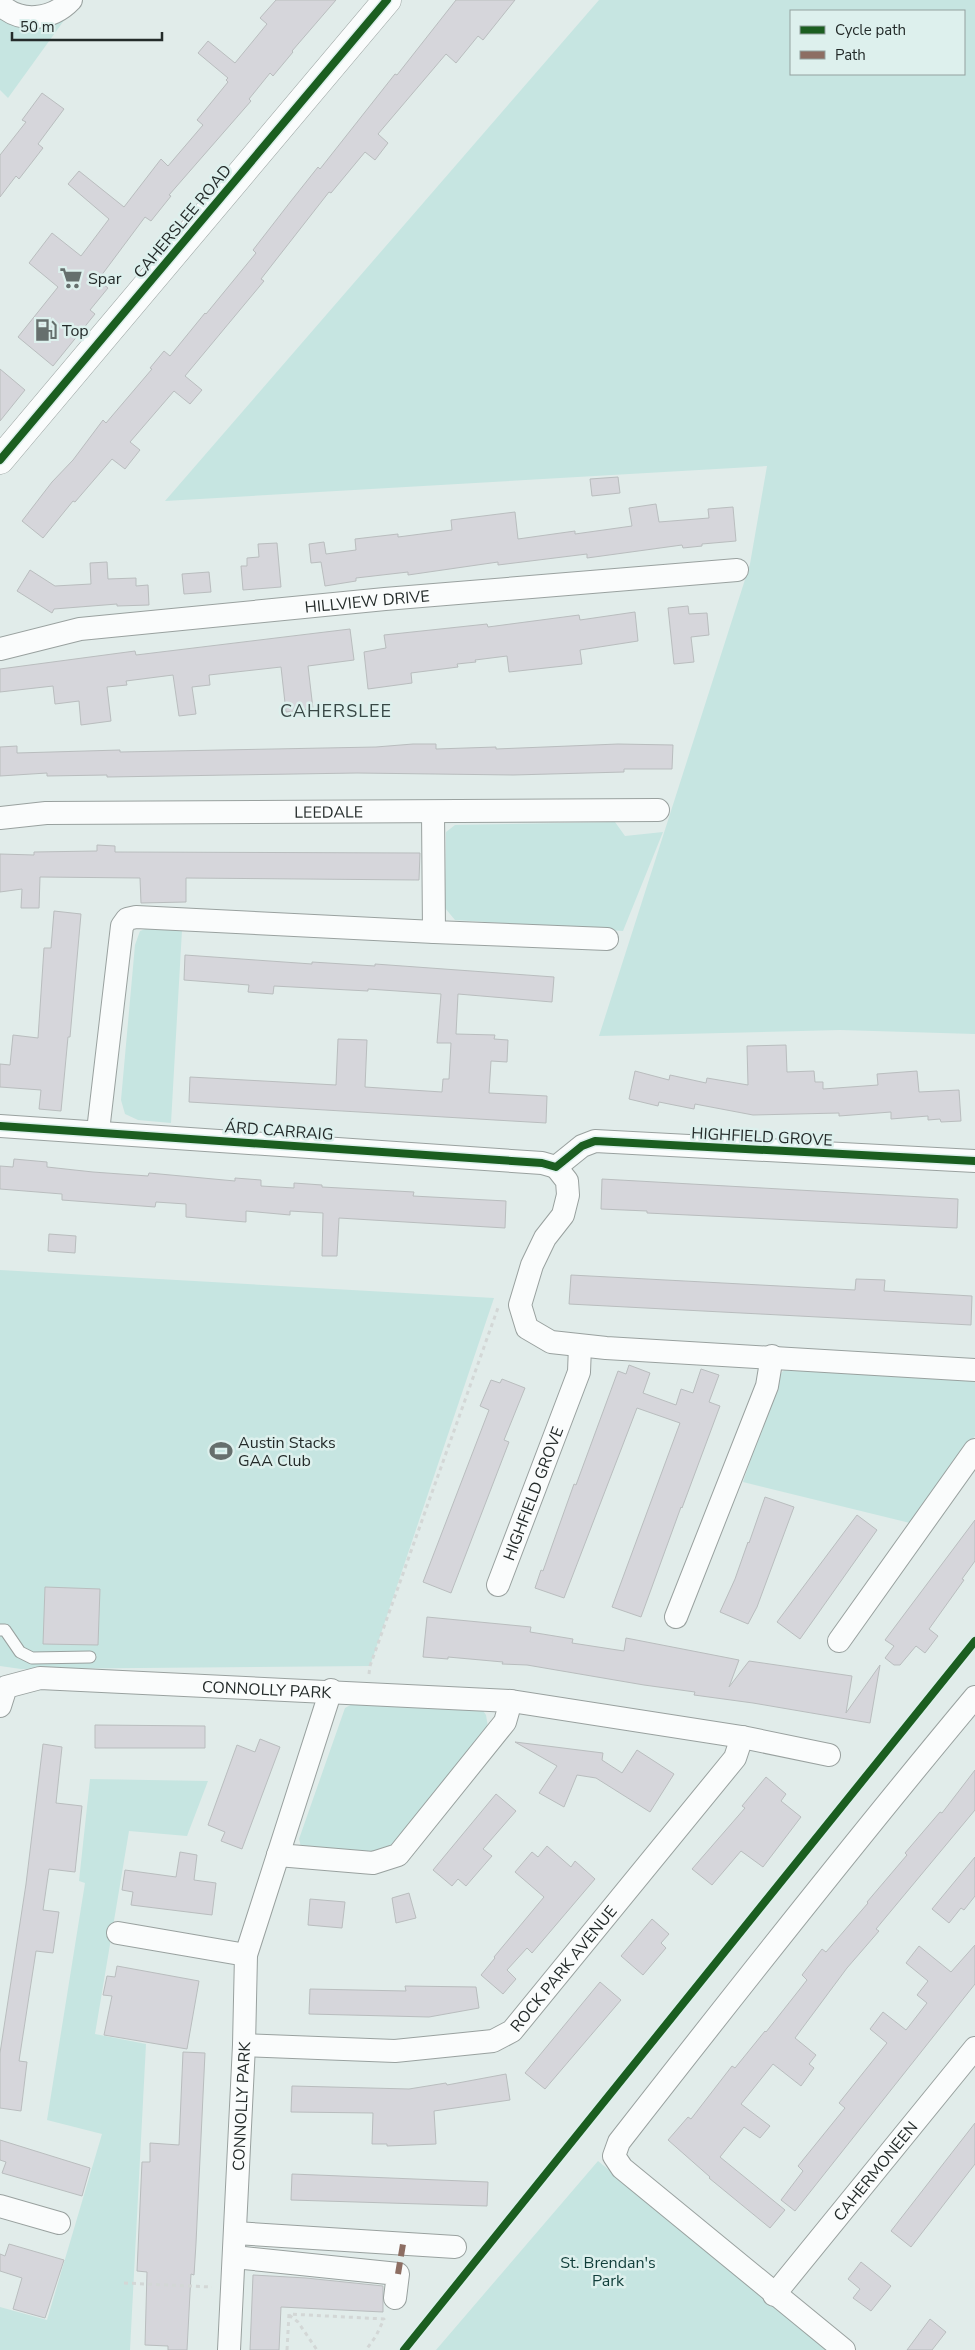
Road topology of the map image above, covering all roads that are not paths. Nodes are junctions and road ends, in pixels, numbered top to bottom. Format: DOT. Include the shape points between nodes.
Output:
graph roads {
  1 [pos="71,0"];
  2 [pos="387,0"];
  3 [pos="0,4"];
  4 [pos="0,460"];
  5 [pos="737,570"];
  6 [pos="0,649"];
  7 [pos="658,810"];
  8 [pos="432,812"];
  9 [pos="0,818"];
  10 [pos="434,932"];
  11 [pos="607,939"];
  12 [pos="0,1126"];
  13 [pos="98,1131"];
  14 [pos="975,1161"];
  15 [pos="556,1166"];
  16 [pos="580,1346"];
  17 [pos="772,1356"];
  18 [pos="975,1370"];
  19 [pos="975,1450"];
  20 [pos="498,1585"];
  21 [pos="676,1617"];
  22 [pos="0,1630"];
  23 [pos="839,1641"];
  24 [pos="90,1657"];
  25 [pos="331,1690"];
  26 [pos="2,1692"];
  27 [pos="975,1697"];
  28 [pos="510,1700"];
  29 [pos="742,1737"];
  30 [pos="829,1754"];
  31 [pos="278,1855"];
  32 [pos="118,1933"];
  33 [pos="246,1955"];
  34 [pos="244,2045"];
  35 [pos="975,2048"];
  36 [pos="0,2206"];
  37 [pos="59,2223"];
  38 [pos="235,2233"];
  39 [pos="455,2247"];
  40 [pos="234,2257"];
  41 [pos="774,2295"];
  42 [pos="395,2298"];
  43 [pos="229,2350"];
  44 [pos="844,2350"];
  1 -- 3 [label="street" via="62,9 39,18 14,14"];
  2 -- 4 [label="main road, CAHERSLEE ROAD"];
  5 -- 6 [label="street, HILLVIEW DRIVE" via="385,599 80,629"];
  7 -- 8 [label="street, LEEDALE"];
  8 -- 9 [label="street, LEEDALE" via="46,813"];
  8 -- 10 [label="street"];
  10 -- 11 [label="street"];
  10 -- 13 [label="street" via="127,919 122,926"];
  12 -- 13 [label="street, ÁRD CARRAIG"];
  13 -- 15 [label="street, ÁRD CARRAIG"];
  14 -- 15 [label="street, HIGHFIELD GROVE" via="595,1141 582,1146"];
  15 -- 16 [label="street" via="567,1181 568,1195 563,1215 545,1238 532,1265 520,1304 527,1328 551,1342"];
  16 -- 17 [label="street"];
  16 -- 20 [label="street, HIGHFIELD GROVE" via="579,1372"];
  17 -- 18 [label="street"];
  17 -- 21 [label="street" via="767,1386"];
  19 -- 23 [label="street"];
  22 -- 24 [label="lane" via="5,1630 20,1652 32,1658"];
  25 -- 26 [label="street, CONNOLLY PARK" via="40,1678"];
  25 -- 28 [label="street"];
  25 -- 31 [label="street, CONNOLLY PARK"];
  27 -- 41 [label="street" via="778,1939 619,2142 614,2156 622,2168"];
  28 -- 29 [label="street"];
  28 -- 31 [label="street" via="504,1722 398,1855 372,1863"];
  29 -- 30 [label="street"];
  29 -- 34 [label="street, ROCK PARK AVENUE" via="735,1758 512,2031 493,2041 395,2051"];
  31 -- 33 [label="street, CONNOLLY PARK"];
  32 -- 33 [label="street"];
  33 -- 34 [label="street, CONNOLLY PARK"];
  34 -- 38 [label="street, CONNOLLY PARK"];
  35 -- 41 [label="street, CAHERMONEEN"];
  36 -- 37 [label="street"];
  38 -- 39 [label="street"];
  38 -- 40 [label="street, CONNOLLY PARK"];
  40 -- 42 [label="street" via="398,2274"];
  40 -- 43 [label="street, CONNOLLY PARK"];
  41 -- 44 [label="street"];
}
